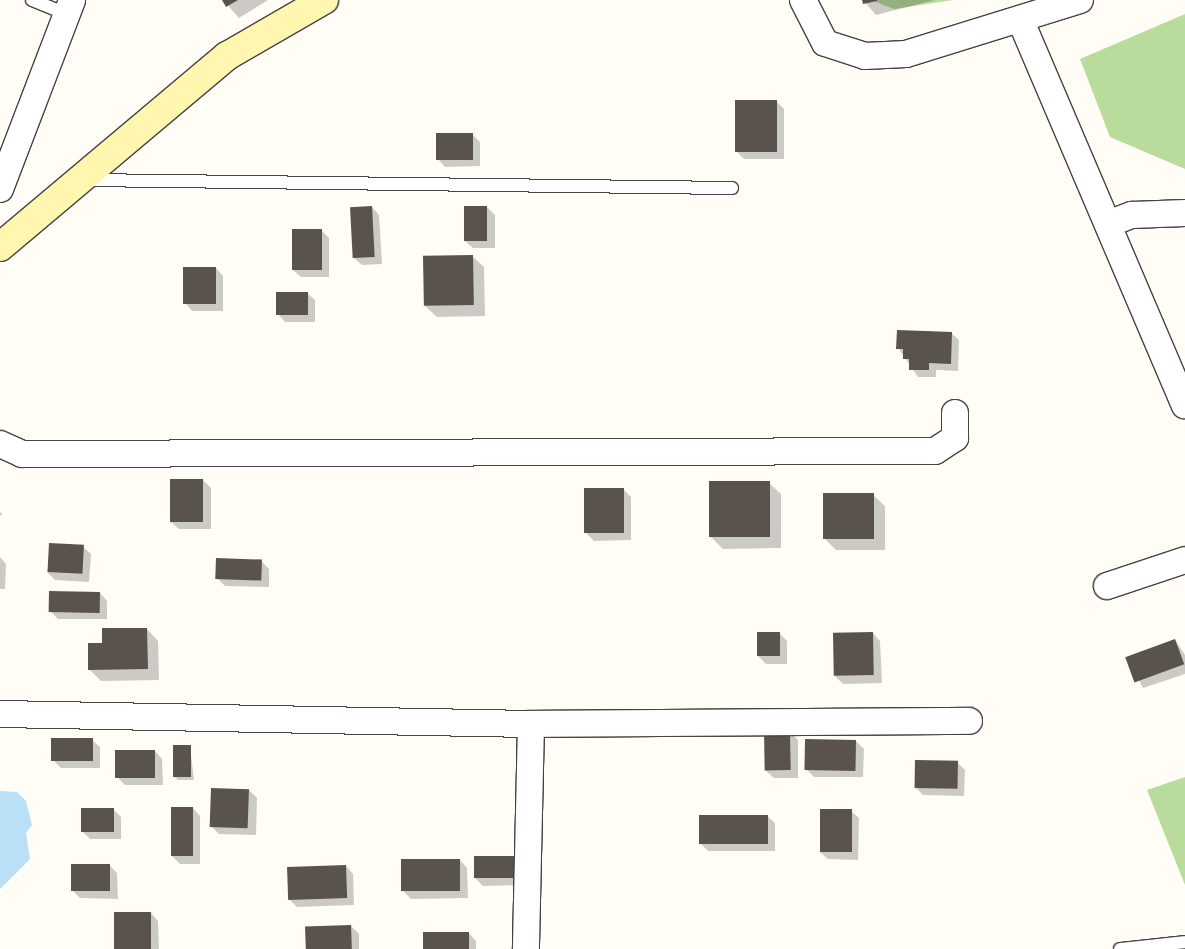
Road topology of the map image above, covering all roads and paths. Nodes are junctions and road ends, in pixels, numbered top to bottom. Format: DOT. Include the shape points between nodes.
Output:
graph roads {
  1 [pos="32,0"];
  2 [pos="324,0"];
  3 [pos="803,0"];
  4 [pos="1080,0"];
  5 [pos="69,7"];
  6 [pos="1020,19"];
  7 [pos="85,180"];
  8 [pos="732,188"];
  9 [pos="0,189"];
  10 [pos="1185,213"];
  11 [pos="1108,224"];
  12 [pos="0,247"];
  13 [pos="1185,405"];
  14 [pos="955,413"];
  15 [pos="0,444"];
  16 [pos="1185,560"];
  17 [pos="1107,586"];
  18 [pos="0,714"];
  19 [pos="969,721"];
  20 [pos="531,724"];
  21 [pos="1185,942"];
  22 [pos="526,949"];
  23 [pos="1120,949"];
  1 -- 5 [label="lane"];
  2 -- 7 [label="street" via="227,56"];
  3 -- 6 [label="street" via="825,43 865,56 906,54"];
  4 -- 6 [label="street"];
  5 -- 9 [label="street"];
  6 -- 11 [label="street"];
  7 -- 8 [label="lane"];
  7 -- 12 [label="street"];
  10 -- 11 [label="street" via="1132,214"];
  11 -- 13 [label="street"];
  14 -- 15 [label="street" via="955,438 935,451 22,454"];
  16 -- 17 [label="street"];
  18 -- 20 [label="street"];
  19 -- 20 [label="street"];
  20 -- 22 [label="street"];
  21 -- 23 [label="lane"];
}
